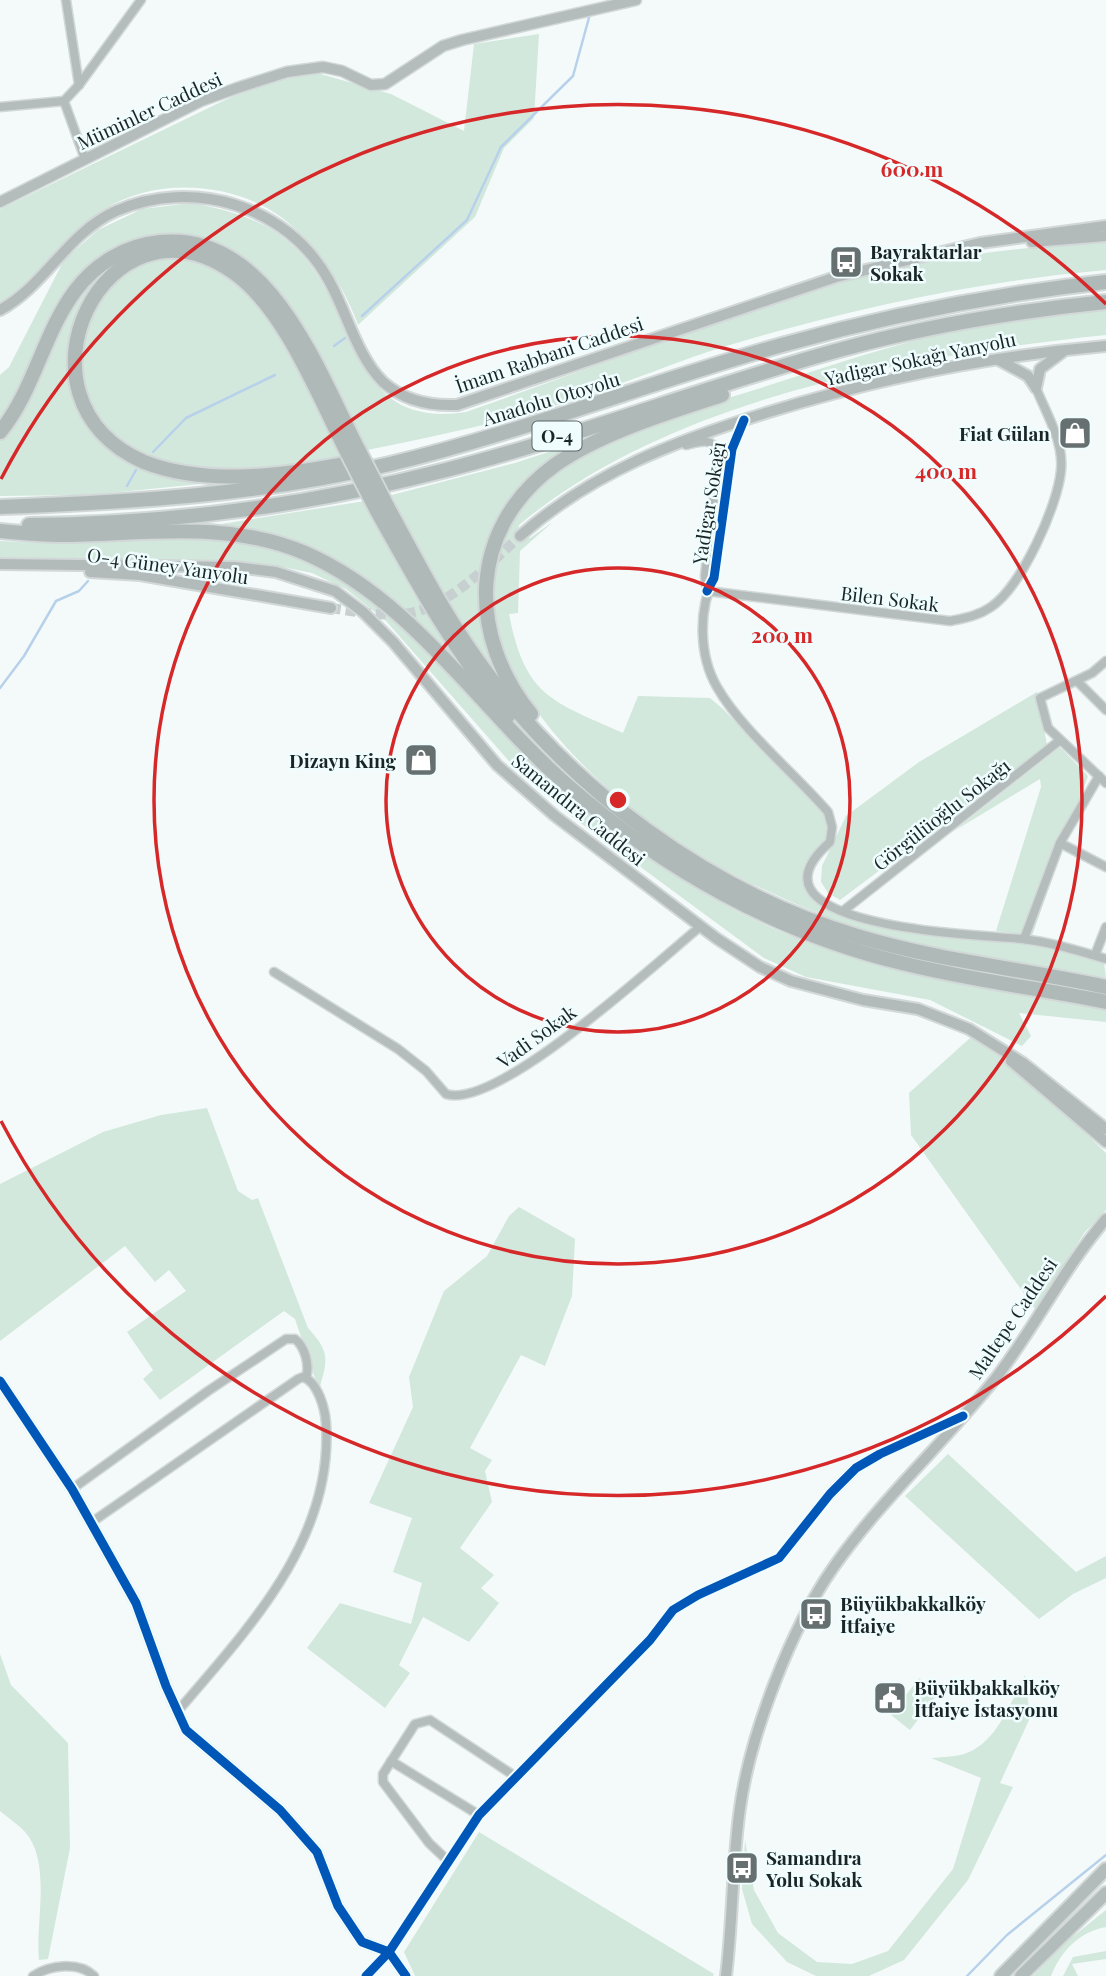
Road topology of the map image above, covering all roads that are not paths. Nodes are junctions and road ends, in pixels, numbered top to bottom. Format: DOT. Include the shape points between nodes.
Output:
graph roads {
  1 [pos="66,0"];
  2 [pos="141,0"];
  3 [pos="636,0"];
  4 [pos="79,85"];
  5 [pos="64,101"];
  6 [pos="0,107"];
  7 [pos="85,159"];
  8 [pos="0,202"];
  9 [pos="1106,226"];
  10 [pos="1106,236"];
  11 [pos="980,243"];
  12 [pos="1106,282"];
  13 [pos="1106,302"];
  14 [pos="0,310"];
  15 [pos="964,321"];
  16 [pos="1106,346"];
  17 [pos="1067,349"];
  18 [pos="996,359"];
  19 [pos="1036,388"];
  20 [pos="744,420"];
  21 [pos="544,422"];
  22 [pos="0,432"];
  23 [pos="353,453"];
  24 [pos="631,461"];
  25 [pos="0,507"];
  26 [pos="381,508"];
  27 [pos="0,525"];
  28 [pos="0,531"];
  29 [pos="520,536"];
  30 [pos="0,565"];
  31 [pos="707,591"];
  32 [pos="331,608"];
  33 [pos="1106,661"];
  34 [pos="1077,681"];
  35 [pos="1106,710"];
  36 [pos="1059,741"];
  37 [pos="1099,776"];
  38 [pos="1106,783"];
  39 [pos="589,801"];
  40 [pos="610,801"];
  41 [pos="1060,843"];
  42 [pos="1106,867"];
  43 [pos="843,911"];
  44 [pos="701,926"];
  45 [pos="1106,927"];
  46 [pos="1024,939"];
  47 [pos="1095,955"];
  48 [pos="1106,959"];
  49 [pos="275,972"];
  50 [pos="1106,987"];
  51 [pos="1106,1002"];
  52 [pos="1002,1051"];
  53 [pos="1106,1129"];
  54 [pos="1106,1142"];
  55 [pos="1106,1222"];
  56 [pos="306,1378"];
  57 [pos="0,1381"];
  58 [pos="964,1416"];
  59 [pos="72,1489"];
  60 [pos="92,1522"];
  61 [pos="177,1712"];
  62 [pos="391,1761"];
  63 [pos="516,1777"];
  64 [pos="479,1815"];
  65 [pos="447,1860"];
  66 [pos="1106,1869"];
  67 [pos="1106,1893"];
  68 [pos="389,1952"];
  69 [pos="33,1976"];
  70 [pos="94,1976"];
  71 [pos="366,1976"];
  72 [pos="406,1976"];
  73 [pos="726,1976"];
  74 [pos="1001,1976"];
  75 [pos="1020,1976"];
  1 -- 4 [label="street"];
  2 -- 4 [label="street"];
  3 -- 7 [label="street, Müminler Caddesi" via="443,46 384,85 371,85 323,67 287,72 201,101"];
  4 -- 5 [label="street"];
  5 -- 6 [label="street"];
  5 -- 7 [label="street"];
  7 -- 8 [label="street, Müminler Caddesi"];
  9 -- 11 [label="main road, İmam Rabbani Caddesi"];
  10 -- 11 [label="main road"];
  11 -- 14 [label="main road, İmam Rabbani Caddesi" via="813,284 457,405 417,401 393,390 368,362 328,278 310,254 272,222 222,200 170,196 116,211 77,236 33,286"];
  12 -- 21 [label="highway, Anadolu Otoyolu / O-4" via="930,307 852,326"];
  13 -- 15 [label="highway, Anadolu Otoyolu / O-4"];
  15 -- 27 [label="highway, Anadolu Otoyolu / O-4" via="842,349 450,469 352,492 242,511 87,524"];
  15 -- 40 [label="highway" via="657,417 557,463 517,502 505,520 488,566 484,593 493,648 523,704"];
  16 -- 17 [label="main road, Yadigar Sokağı Yanyolu"];
  17 -- 18 [label="main road, Yadigar Sokağı Yanyolu"];
  17 -- 19 [label="main road" via="1040,369"];
  18 -- 19 [label="main road" via="1028,376"];
  18 -- 20 [label="main road, Yadigar Sokağı Yanyolu" via="836,392"];
  19 -- 31 [label="street, Bilen Sokak" via="1060,451 1061,469 1052,507 1026,562 992,607 950,621"];
  20 -- 24 [label="main road"];
  20 -- 31 [label="street, Yadigar Sokağı" via="732,449 714,578"];
  21 -- 23 [label="highway" via="298,471 231,475 172,471 118,450 91,426 75,401 66,352 84,299 112,270 141,257 179,253 214,260 234,272 268,305"];
  21 -- 25 [label="highway, Anadolu Otoyolu / O-4" via="313,480 159,501"];
  22 -- 23 [label="highway" via="27,388 52,330 87,277 136,246 185,242 221,252 265,286 296,331"];
  23 -- 26 [label="highway, bridge"];
  24 -- 29 [label="main road" via="570,495"];
  24 -- 31 [label="street" via="705,440 716,447 720,461"];
  26 -- 39 [label="highway" via="440,623 478,679"];
  26 -- 40 [label="highway" via="492,680 561,758"];
  28 -- 39 [label="highway" via="58,535 203,531 237,534 303,552 377,597 569,787"];
  30 -- 32 [label="main road, O-4 Güney Yanyolu" via="140,575"];
  30 -- 44 [label="main road, Samandıra Caddesi" via="235,567 276,572 335,591 393,642 497,765 555,816"];
  31 -- 43 [label="street, Yadigar Sokağı" via="703,632 715,685 828,812 830,842 811,858 806,882 813,896"];
  33 -- 34 [label="street"];
  34 -- 35 [label="street"];
  34 -- 36 [label="street" via="1040,698 1048,729"];
  36 -- 37 [label="street"];
  36 -- 43 [label="street, Görgülüoğlu Sokağı"];
  37 -- 38 [label="street"];
  37 -- 41 [label="street"];
  39 -- 51 [label="highway" via="629,835 726,896 841,946 970,978"];
  40 -- 50 [label="highway" via="718,876 810,919 950,959"];
  41 -- 42 [label="street"];
  41 -- 46 [label="street"];
  43 -- 46 [label="street, Yadigar Sokağı" via="930,933"];
  44 -- 49 [label="street, Vadi Sokak" via="538,1059 483,1090 464,1095 446,1094 398,1049"];
  44 -- 52 [label="main road, Samandıra Caddesi" via="760,967 791,981 918,1009 969,1029"];
  45 -- 47 [label="street"];
  46 -- 47 [label="street, Yadigar Sokağı"];
  47 -- 48 [label="street, Yadigar Sokağı"];
  52 -- 53 [label="main road, Samandıra Caddesi"];
  52 -- 54 [label="main road, Samandıra Caddesi"];
  55 -- 58 [label="main road, Maltepe Caddesi" via="1068,1265 1006,1365"];
  56 -- 59 [label="street" via="308,1367 301,1345 286,1339"];
  56 -- 60 [label="street" via="298,1379"];
  56 -- 61 [label="street" via="317,1392 326,1419 326,1466 314,1515 264,1606"];
  57 -- 59 [label="street"];
  58 -- 63 [label="street" via="856,1468 779,1558 673,1609 650,1640"];
  58 -- 73 [label="main road, Maltepe Caddesi" via="834,1567 809,1609 773,1691 740,1806"];
  59 -- 60 [label="street"];
  60 -- 61 [label="street" via="136,1603"];
  61 -- 68 [label="street" via="186,1730 280,1810 317,1852 338,1906 362,1942"];
  62 -- 63 [label="street" via="415,1724 430,1720"];
  62 -- 64 [label="street"];
  62 -- 65 [label="street" via="383,1773 384,1785"];
  63 -- 64 [label="street"];
  64 -- 65 [label="street"];
  65 -- 68 [label="street"];
  66 -- 74 [label="highway"];
  67 -- 75 [label="highway"];
  68 -- 71 [label="street"];
  68 -- 72 [label="street"];
  69 -- 70 [label="street" via="66,1966 87,1969"];
}
